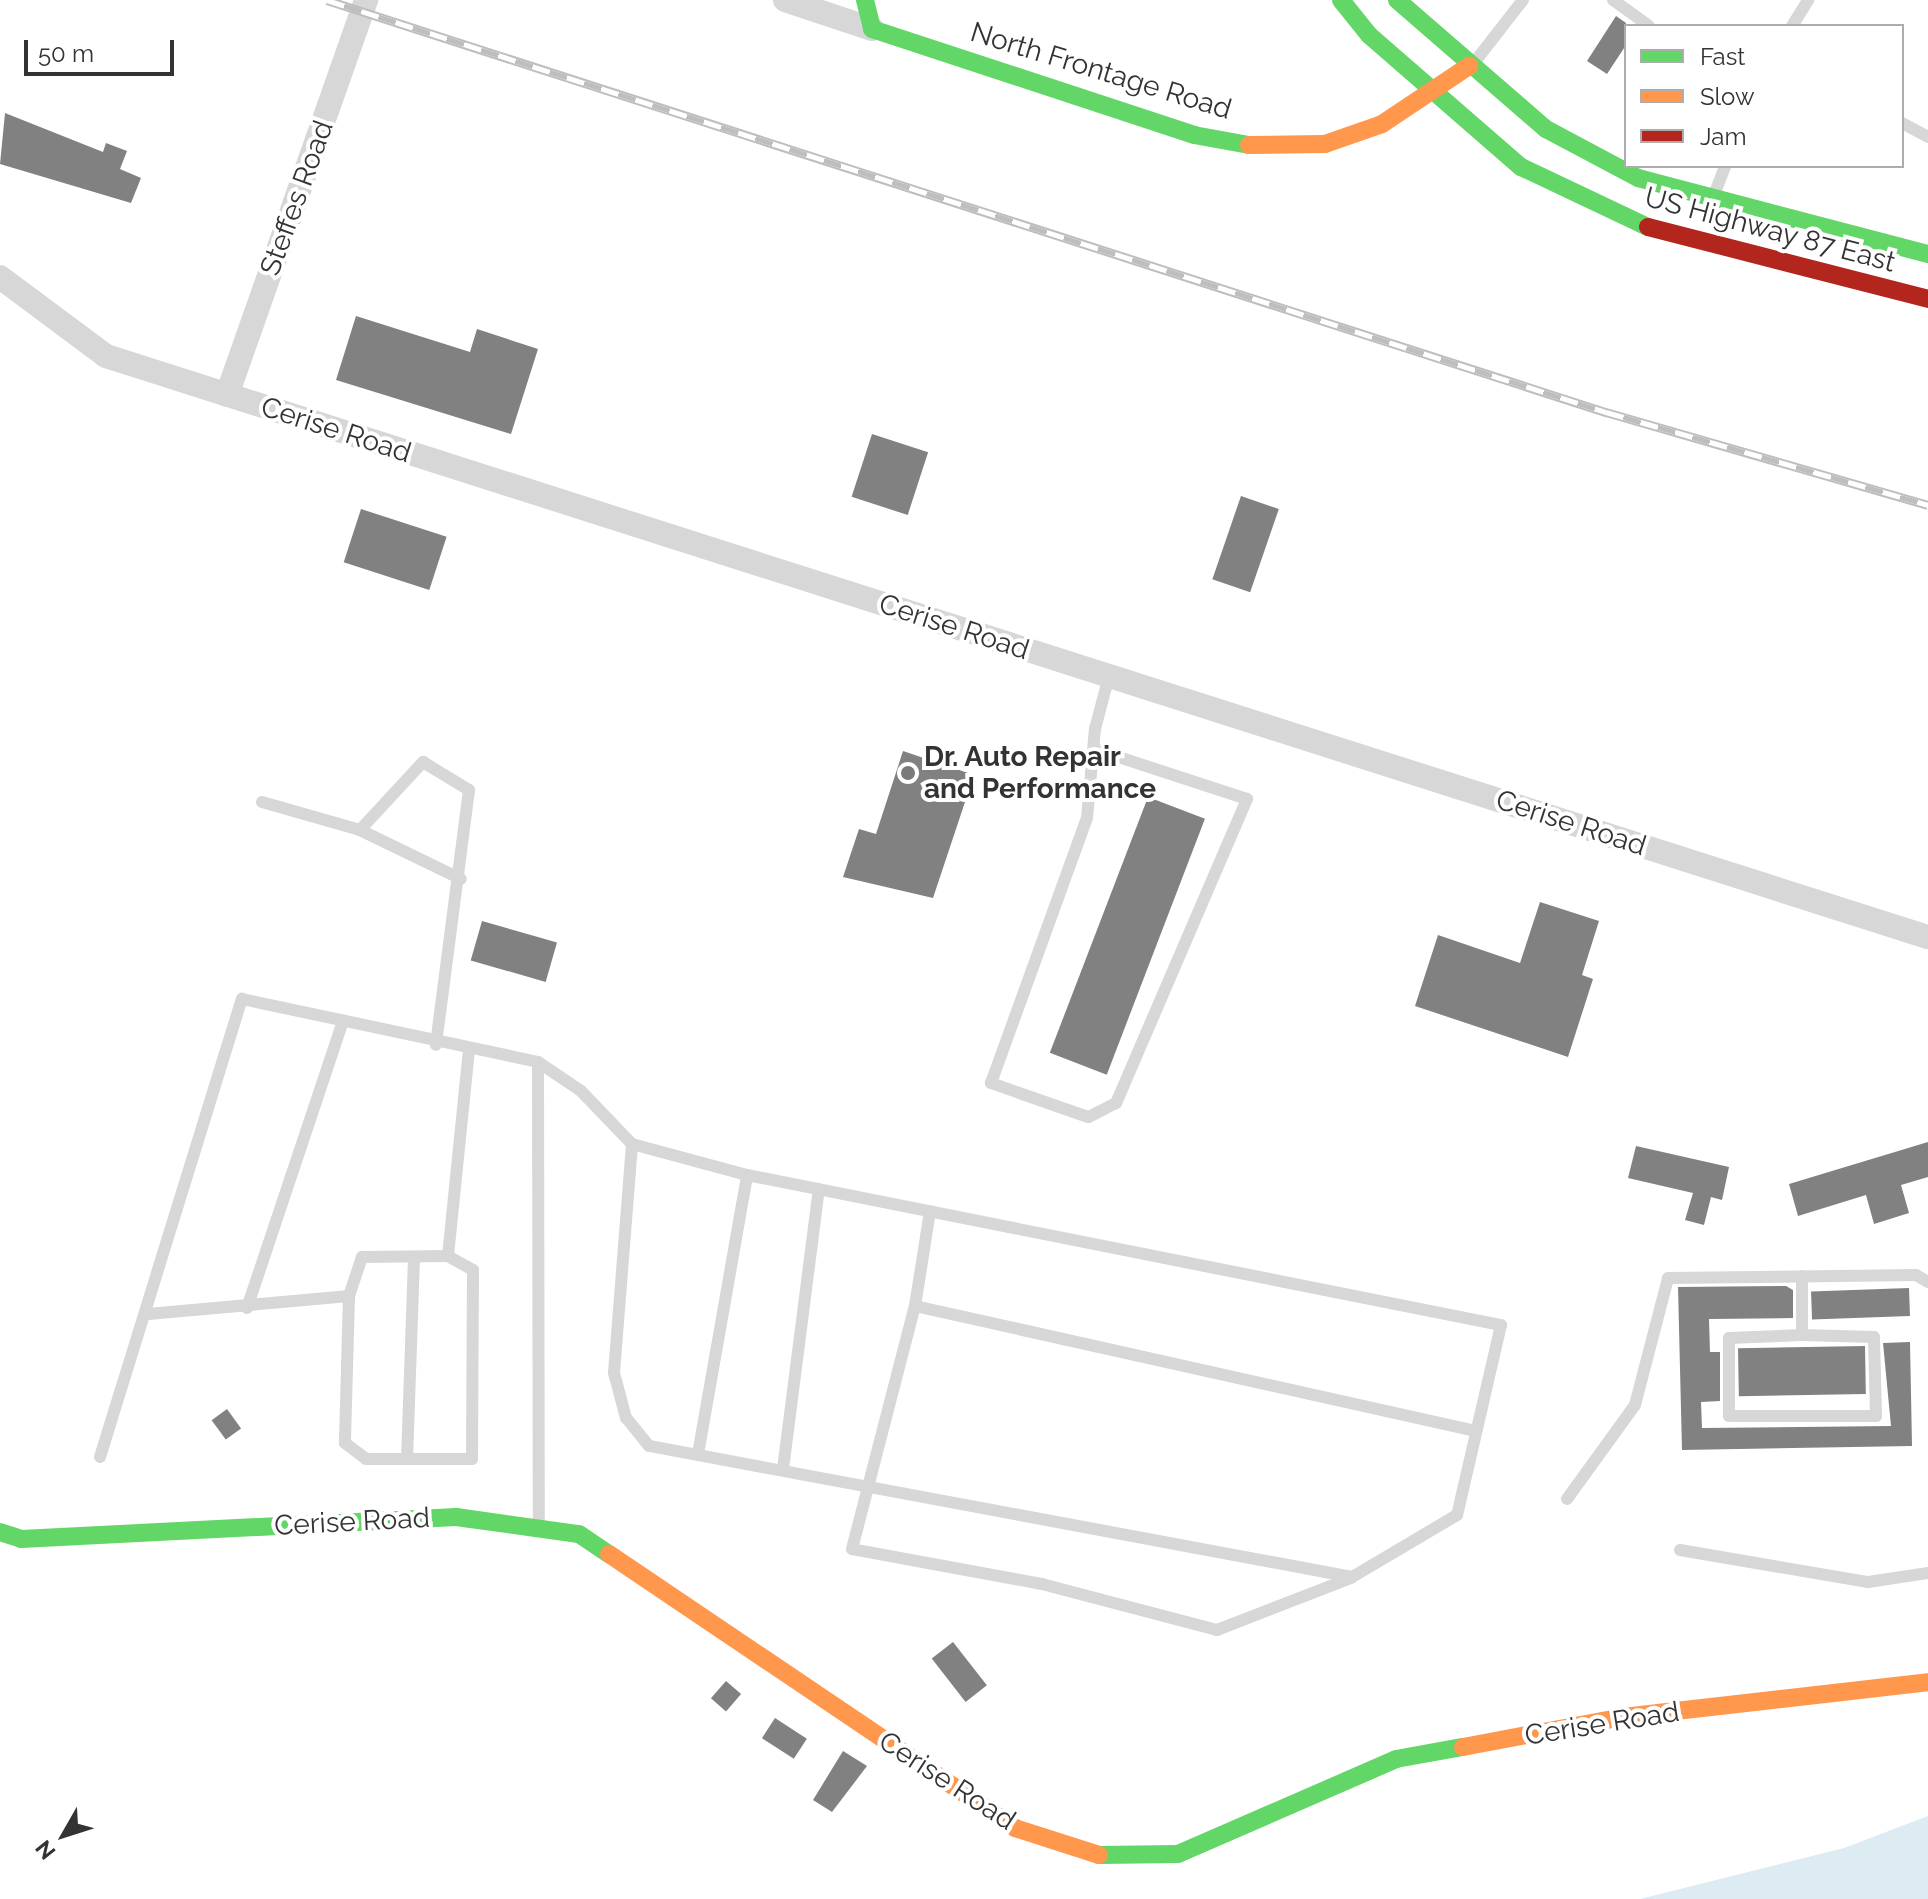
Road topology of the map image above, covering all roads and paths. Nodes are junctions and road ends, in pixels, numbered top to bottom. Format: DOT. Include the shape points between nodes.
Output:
graph roads {
  1 [pos="366,0"];
  2 [pos="785,0"];
  3 [pos="865,0"];
  4 [pos="1341,0"];
  5 [pos="1397,0"];
  6 [pos="1523,0"];
  7 [pos="1613,0"];
  8 [pos="1808,0"];
  9 [pos="1646,24"];
  10 [pos="1793,24"];
  11 [pos="872,29"];
  12 [pos="1469,66"];
  13 [pos="1430,92"];
  14 [pos="1904,124"];
  15 [pos="1928,137"];
  16 [pos="1724,168"];
  17 [pos="1712,201"];
  18 [pos="1928,254"];
  19 [pos="0,277"];
  20 [pos="1928,299"];
  21 [pos="227,395"];
  22 [pos="1109,676"];
  23 [pos="1094,749"];
  24 [pos="262,802"];
  25 [pos="360,830"];
  26 [pos="461,879"];
  27 [pos="1928,937"];
  28 [pos="343,1021"];
  29 [pos="436,1045"];
  30 [pos="469,1051"];
  31 [pos="538,1062"];
  32 [pos="632,1144"];
  33 [pos="747,1175"];
  34 [pos="819,1189"];
  35 [pos="930,1211"];
  36 [pos="448,1256"];
  37 [pos="414,1258"];
  38 [pos="1802,1276"];
  39 [pos="1928,1282"];
  40 [pos="349,1296"];
  41 [pos="915,1306"];
  42 [pos="247,1308"];
  43 [pos="148,1314"];
  44 [pos="1802,1335"];
  45 [pos="1476,1431"];
  46 [pos="698,1454"];
  47 [pos="100,1457"];
  48 [pos="407,1459"];
  49 [pos="783,1469"];
  50 [pos="871,1484"];
  51 [pos="1567,1499"];
  52 [pos="540,1529"];
  53 [pos="0,1532"];
  54 [pos="1680,1550"];
  55 [pos="1928,1573"];
  56 [pos="1352,1577"];
  57 [pos="1928,1682"];
  1 -- 21 [label="street, Steffes Road"];
  2 -- 11 [label="street"];
  3 -- 11 [label="main road"];
  4 -- 13 [label="main road, US Highway 87 East"];
  5 -- 12 [label="main road, US Highway 87 East"];
  6 -- 12 [label="lane"];
  7 -- 9 [label="lane"];
  8 -- 10 [label="lane"];
  11 -- 13 [label="main road, North Frontage Road" via="1194,135 1265,148 1325,144 1382,124"];
  12 -- 13 [label="main road, North Frontage Road"];
  12 -- 17 [label="main road, US Highway 87 East" via="1546,129 1638,178"];
  13 -- 20 [label="main road, US Highway 87 East" via="1521,167 1621,220"];
  14 -- 15 [label="lane"];
  16 -- 17 [label="lane"];
  17 -- 18 [label="main road, US Highway 87 East"];
  19 -- 21 [label="street, Cerise Road" via="106,356"];
  21 -- 22 [label="street, Cerise Road"];
  22 -- 23 [label="lane"];
  22 -- 27 [label="street, Cerise Road"];
  23 -- 23 [label="lane" via="1087,818 991,1083 1088,1117 1116,1103 1247,799"];
  24 -- 25 [label="lane"];
  25 -- 26 [label="lane"];
  25 -- 26 [label="lane" via="423,762 469,790"];
  26 -- 29 [label="lane"];
  28 -- 29 [label="lane"];
  28 -- 42 [label="lane"];
  28 -- 43 [label="lane" via="242,999"];
  29 -- 30 [label="lane"];
  30 -- 31 [label="lane"];
  30 -- 36 [label="lane"];
  31 -- 32 [label="lane" via="581,1091"];
  31 -- 52 [label="lane"];
  32 -- 33 [label="lane"];
  32 -- 46 [label="lane" via="614,1373 626,1418 649,1446"];
  33 -- 34 [label="lane"];
  33 -- 46 [label="lane"];
  34 -- 35 [label="lane"];
  34 -- 49 [label="lane"];
  35 -- 41 [label="lane"];
  35 -- 45 [label="lane" via="1501,1325"];
  36 -- 37 [label="lane"];
  36 -- 48 [label="lane" via="473,1270 472,1459"];
  37 -- 40 [label="lane" via="362,1257"];
  37 -- 48 [label="lane"];
  38 -- 39 [label="lane" via="1916,1275"];
  38 -- 44 [label="lane"];
  38 -- 51 [label="lane" via="1668,1278 1635,1405"];
  40 -- 42 [label="lane"];
  40 -- 48 [label="lane" via="345,1443 366,1459"];
  41 -- 45 [label="lane"];
  41 -- 50 [label="lane"];
  42 -- 43 [label="lane"];
  43 -- 47 [label="lane"];
  44 -- 44 [label="lane" via="1729,1338 1729,1416 1876,1416 1874,1337"];
  45 -- 56 [label="lane" via="1457,1515"];
  46 -- 49 [label="lane"];
  49 -- 50 [label="lane"];
  50 -- 56 [label="lane"];
  50 -- 56 [label="lane" via="852,1549 1042,1584 1217,1630"];
  52 -- 53 [label="main road, Cerise Road" via="456,1517 21,1539"];
  52 -- 57 [label="main road, Cerise Road" via="579,1534 1015,1828 1096,1855 1178,1854 1396,1759 1623,1717"];
  54 -- 55 [label="lane" via="1868,1582"];
}
